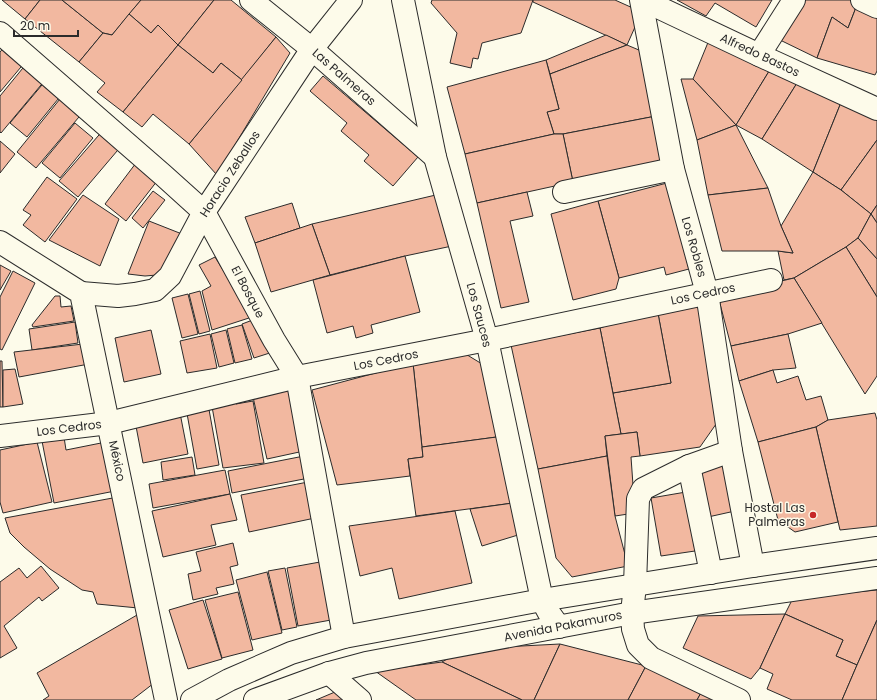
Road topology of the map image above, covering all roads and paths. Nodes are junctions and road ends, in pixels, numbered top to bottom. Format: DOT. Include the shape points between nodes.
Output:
graph roads {
  1 [pos="251,0"];
  2 [pos="352,0"];
  3 [pos="403,0"];
  4 [pos="642,0"];
  5 [pos="794,0"];
  6 [pos="862,0"];
  7 [pos="877,7"];
  8 [pos="0,33"];
  9 [pos="312,49"];
  10 [pos="759,55"];
  11 [pos="877,108"];
  12 [pos="435,157"];
  13 [pos="673,169"];
  14 [pos="564,192"];
  15 [pos="204,212"];
  16 [pos="0,242"];
  17 [pos="771,280"];
  18 [pos="81,293"];
  19 [pos="707,293"];
  20 [pos="487,340"];
  21 [pos="297,377"];
  22 [pos="109,423"];
  23 [pos="0,436"];
  24 [pos="731,450"];
  25 [pos="689,466"];
  26 [pos="877,548"];
  27 [pos="753,566"];
  28 [pos="711,573"];
  29 [pos="877,578"];
  30 [pos="635,585"];
  31 [pos="542,600"];
  32 [pos="632,613"];
  33 [pos="559,627"];
  34 [pos="344,637"];
  35 [pos="329,673"];
  36 [pos="166,700"];
  37 [pos="192,700"];
  38 [pos="255,700"];
  39 [pos="360,700"];
  40 [pos="739,700"];
  1 -- 9 [label="main road, Las Palmeras"];
  2 -- 9 [label="main road, Horacio Zeballos"];
  3 -- 12 [label="main road, Los Sauces"];
  4 -- 10 [label="main road, Alfredo Bastos"];
  4 -- 13 [label="main road, Los Robles"];
  5 -- 10 [label="main road"];
  6 -- 7 [label="main road"];
  8 -- 15 [label="main road, El Bosque"];
  9 -- 12 [label="main road, Las Palmeras"];
  9 -- 15 [label="main road, Horacio Zeballos"];
  10 -- 11 [label="main road, Alfredo Bastos"];
  12 -- 20 [label="main road, Los Sauces"];
  13 -- 14 [label="main road"];
  13 -- 19 [label="main road, Los Robles"];
  15 -- 18 [label="main road, Horacio Zeballos" via="170,276 155,290 118,296"];
  15 -- 21 [label="main road, El Bosque"];
  16 -- 18 [label="main road"];
  17 -- 19 [label="main road, Los Cedros"];
  18 -- 22 [label="main road, México"];
  19 -- 20 [label="main road, Los Cedros"];
  19 -- 24 [label="main road, Los Robles"];
  20 -- 21 [label="main road, Los Cedros"];
  20 -- 31 [label="main road, Los Sauces"];
  21 -- 22 [label="main road, Los Cedros"];
  21 -- 34 [label="main road, El Bosque"];
  22 -- 23 [label="main road, Los Cedros"];
  22 -- 36 [label="main road, México"];
  24 -- 25 [label="main road"];
  24 -- 27 [label="main road, Los Robles"];
  25 -- 28 [label="main road"];
  25 -- 30 [label="main road" via="643,489 638,499"];
  26 -- 27 [label="main road"];
  27 -- 28 [label="main road"];
  28 -- 30 [label="main road"];
  29 -- 32 [label="main road, Avenida Pakamuros"];
  30 -- 31 [label="main road"];
  30 -- 32 [label="main road"];
  31 -- 33 [label="main road, Los Sauces"];
  31 -- 34 [label="main road"];
  32 -- 33 [label="main road, Avenida Pakamuros"];
  32 -- 40 [label="main road" via="638,645 651,658"];
  33 -- 35 [label="main road, Avenida Pakamuros" via="366,663"];
  34 -- 37 [label="main road" via="291,653 229,680"];
  35 -- 38 [label="main road, Avenida Pakamuros"];
  35 -- 39 [label="main road"];
}
